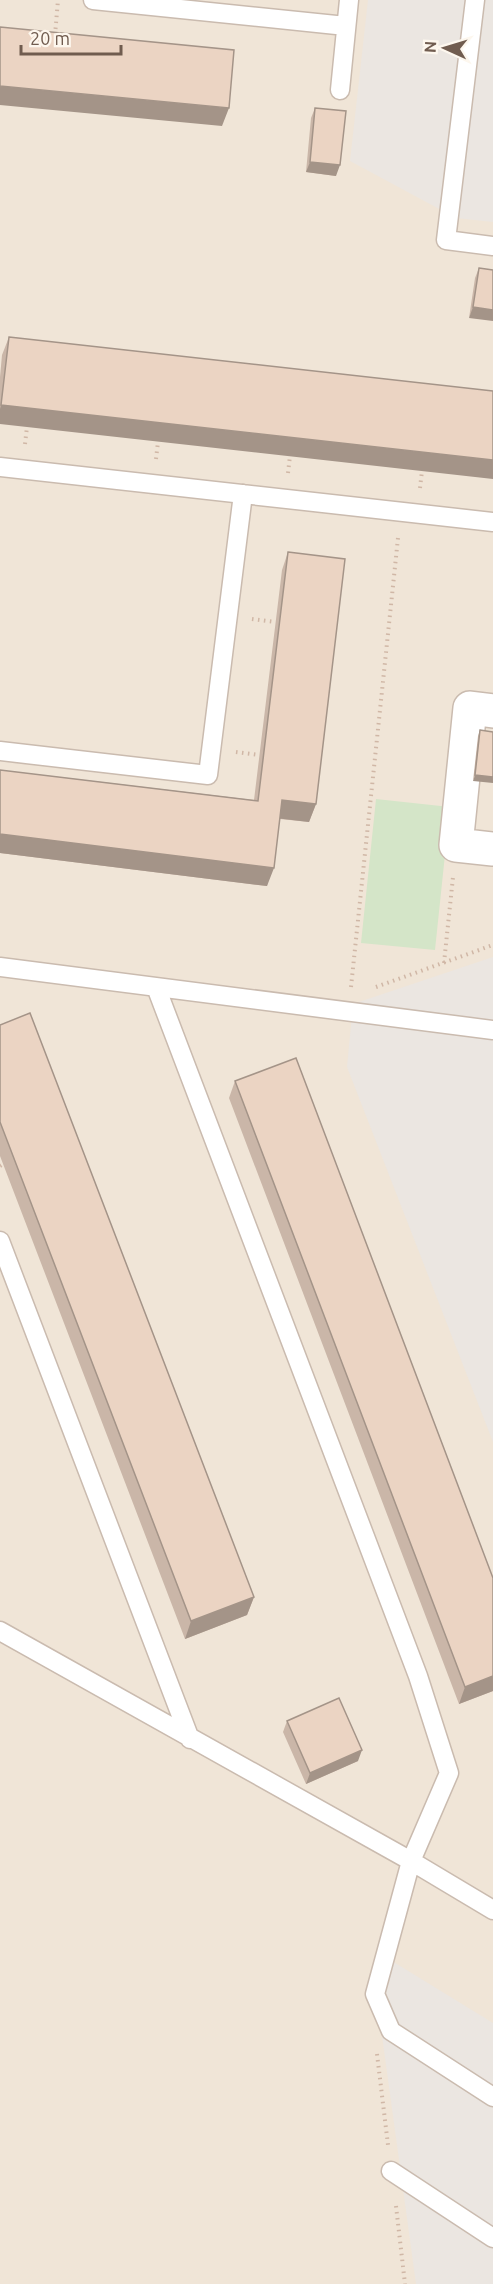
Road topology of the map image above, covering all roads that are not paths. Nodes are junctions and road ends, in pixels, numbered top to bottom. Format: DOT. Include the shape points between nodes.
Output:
graph roads {
  1 [pos="93,0"];
  2 [pos="349,0"];
  3 [pos="475,0"];
  4 [pos="346,26"];
  5 [pos="340,90"];
  6 [pos="493,246"];
  7 [pos="0,467"];
  8 [pos="243,494"];
  9 [pos="493,522"];
  10 [pos="493,711"];
  11 [pos="0,751"];
  12 [pos="493,849"];
  13 [pos="0,967"];
  14 [pos="156,987"];
  15 [pos="493,1030"];
  16 [pos="0,1241"];
  17 [pos="0,1631"];
  18 [pos="190,1738"];
  19 [pos="411,1861"];
  20 [pos="493,1910"];
  21 [pos="493,2097"];
  22 [pos="391,2171"];
  23 [pos="493,2238"];
  1 -- 4 [label="lane"];
  2 -- 4 [label="lane"];
  3 -- 6 [label="lane" via="446,240"];
  4 -- 5 [label="lane"];
  7 -- 8 [label="lane"];
  8 -- 9 [label="lane"];
  8 -- 11 [label="lane" via="208,775"];
  10 -- 12 [label="street" via="470,708 456,845"];
  13 -- 14 [label="lane"];
  14 -- 15 [label="lane"];
  14 -- 19 [label="lane" via="414,1665 449,1773"];
  16 -- 18 [label="lane"];
  17 -- 18 [label="lane"];
  18 -- 19 [label="lane"];
  19 -- 20 [label="lane"];
  19 -- 21 [label="lane" via="375,1994 391,2031"];
  22 -- 23 [label="lane"];
}
